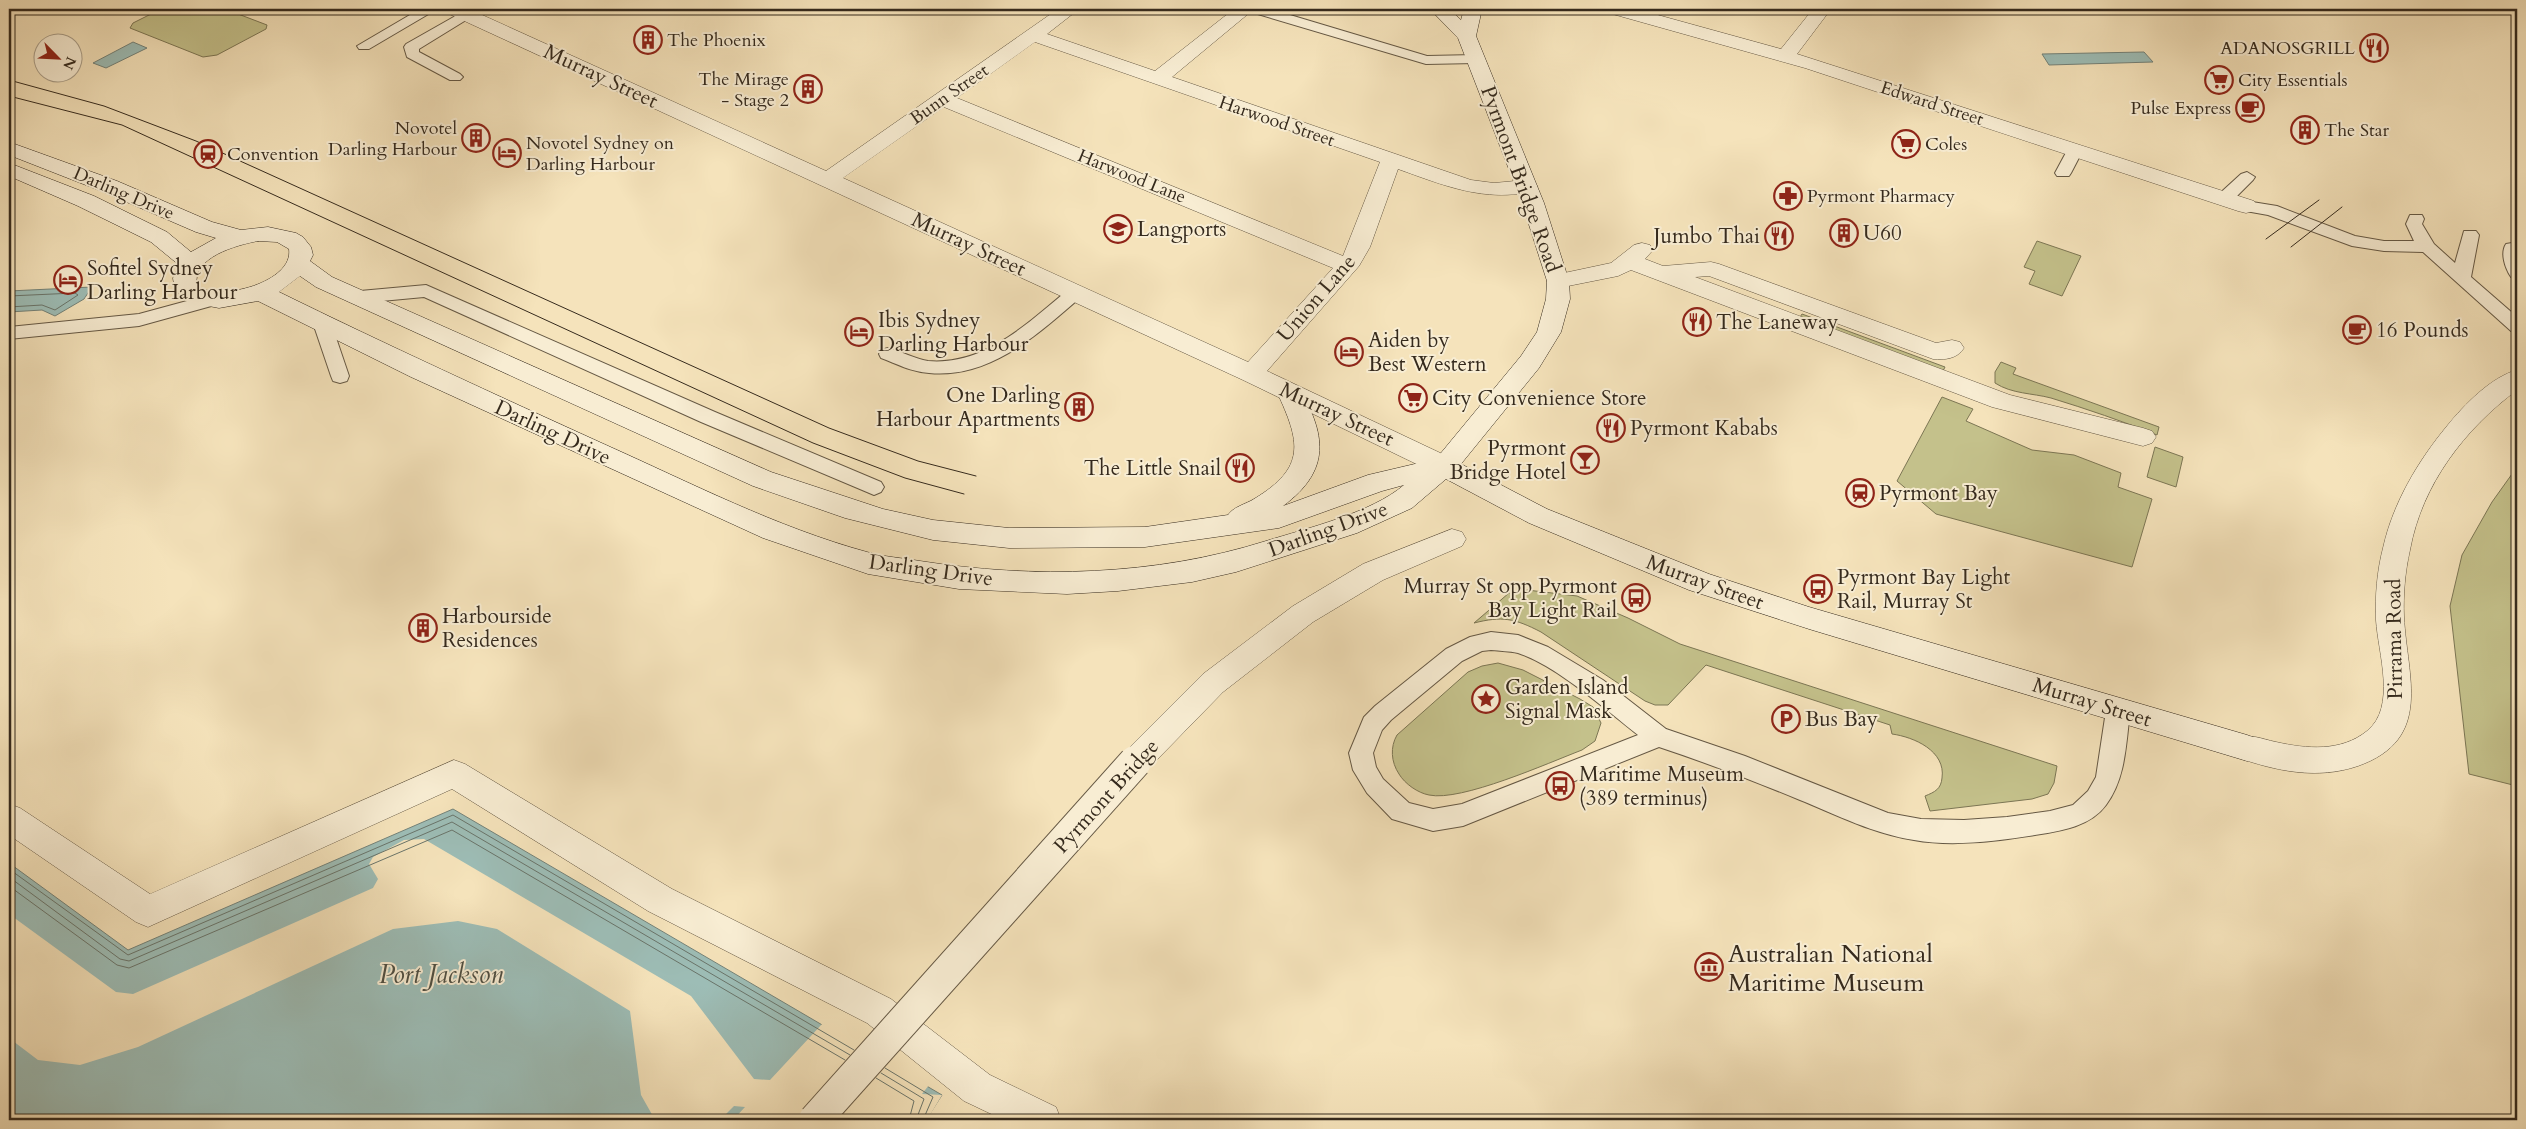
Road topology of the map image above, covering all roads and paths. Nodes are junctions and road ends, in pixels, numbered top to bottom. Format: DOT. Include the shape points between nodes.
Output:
graph roads {
  1 [pos="430,9"];
  2 [pos="1070,9"];
  3 [pos="1245,9"];
  4 [pos="1256,9"];
  5 [pos="1439,9"];
  6 [pos="1473,9"];
  7 [pos="1616,9"];
  8 [pos="1822,9"];
  9 [pos="460,11"];
  10 [pos="1032,35"];
  11 [pos="1467,36"];
  12 [pos="364,46"];
  13 [pos="1786,56"];
  14 [pos="1476,59"];
  15 [pos="455,77"];
  16 [pos="1157,79"];
  17 [pos="942,98"];
  18 [pos="9,148"];
  19 [pos="2075,150"];
  20 [pos="1391,160"];
  21 [pos="9,169"];
  22 [pos="2063,173"];
  23 [pos="2247,177"];
  24 [pos="828,179"];
  25 [pos="1526,186"];
  26 [pos="2224,199"];
  27 [pos="2246,206"];
  28 [pos="2416,219"];
  29 [pos="2470,235"];
  30 [pos="239,237"];
  31 [pos="2426,247"];
  32 [pos="2512,248"];
  33 [pos="298,263"];
  34 [pos="192,264"];
  35 [pos="1348,266"];
  36 [pos="1660,272"];
  37 [pos="2517,273"];
  38 [pos="2462,278"];
  39 [pos="1558,281"];
  40 [pos="259,292"];
  41 [pos="1075,293"];
  42 [pos="360,297"];
  43 [pos="209,301"];
  44 [pos="322,322"];
  45 [pos="2517,327"];
  46 [pos="9,333"];
  47 [pos="1952,348"];
  48 [pos="888,354"];
  49 [pos="1252,374"];
  50 [pos="340,376"];
  51 [pos="2517,378"];
  52 [pos="1289,392"];
  53 [pos="2143,437"];
  54 [pos="1444,466"];
  55 [pos="874,487"];
  56 [pos="1212,527"];
  57 [pos="1452,538"];
  58 [pos="2118,711"];
  59 [pos="1658,737"];
  60 [pos="2247,748"];
  61 [pos="9,818"];
  62 [pos="815,1120"];
  63 [pos="1043,1120"];
  1 -- 12 [label="lane"];
  2 -- 10 [label="street, Bunn Street"];
  3 -- 16 [label="street"];
  4 -- 14 [label="lane" via="1426,60"];
  5 -- 11 [label="street, Pyrmont Bridge Road"];
  6 -- 11 [label="street"];
  7 -- 13 [label="street, Edward Street"];
  8 -- 13 [label="street"];
  9 -- 15 [label="lane" via="411,47 412,54"];
  9 -- 24 [label="street, Murray Street"];
  10 -- 16 [label="street, Harwood Street"];
  10 -- 17 [label="street, Bunn Street"];
  11 -- 14 [label="street, Pyrmont Bridge Road"];
  13 -- 19 [label="street, Edward Street"];
  14 -- 25 [label="street, Pyrmont Bridge Road"];
  16 -- 20 [label="street, Harwood Street"];
  17 -- 24 [label="street, Bunn Street"];
  17 -- 35 [label="street, Harwood Lane"];
  18 -- 30 [label="street, Darling Drive" via="204,227"];
  19 -- 22 [label="lane"];
  19 -- 26 [label="street, Edward Street"];
  20 -- 25 [label="street, Harwood Street" via="1468,186 1494,189"];
  20 -- 35 [label="street, Union Lane" via="1359,247"];
  21 -- 34 [label="street, Darling Drive" via="86,201 159,237"];
  23 -- 26 [label="lane"];
  24 -- 41 [label="street, Murray Street"];
  25 -- 39 [label="street, Pyrmont Bridge Road"];
  26 -- 27 [label="street, Edward Street"];
  27 -- 31 [label="lane" via="2272,210 2352,241"];
  28 -- 31 [label="lane" via="2414,224"];
  29 -- 38 [label="lane"];
  30 -- 33 [label="street" via="275,234 289,237 301,252"];
  30 -- 34 [label="street" via="221,244"];
  31 -- 38 [label="lane"];
  32 -- 37 [label="lane"];
  33 -- 40 [label="street" via="289,274"];
  33 -- 42 [label="street, Darling Drive" via="324,282"];
  34 -- 43 [label="street" via="185,274 184,284 188,292"];
  35 -- 49 [label="street, Union Lane"];
  36 -- 39 [label="street" via="1637,254 1618,269"];
  36 -- 47 [label="street" via="1711,269 1933,351 1943,352"];
  36 -- 53 [label="street" via="2029,410"];
  38 -- 45 [label="lane" via="2478,296"];
  39 -- 54 [label="street, Pyrmont Bridge Road" via="1555,317 1541,348"];
  40 -- 43 [label="street" via="242,298"];
  40 -- 44 [label="street, Darling Drive"];
  41 -- 48 [label="lane" via="996,353 965,366 928,367"];
  41 -- 49 [label="street, Murray Street"];
  42 -- 55 [label="lane" via="426,291"];
  42 -- 56 [label="street, Darling Drive" via="762,479 883,520 933,530 1009,538 1145,537"];
  43 -- 46 [label="lane" via="139,320"];
  44 -- 50 [label="lane"];
  44 -- 54 [label="street, Darling Drive" via="549,430 773,531 868,563 959,578 1067,583 1192,571 1287,547 1347,526 1403,502"];
  49 -- 52 [label="street, Murray Street"];
  51 -- 60 [label="street, Pirrama Road" via="2476,412 2447,444 2425,474 2408,509 2394,549 2391,577 2389,605 2396,699 2394,720 2386,732 2362,752 2324,761 2299,760"];
  52 -- 54 [label="street, Murray Street"];
  52 -- 56 [label="street" via="1308,442 1304,466 1272,501 1236,520"];
  54 -- 56 [label="street, Darling Drive" via="1377,482 1279,518"];
  54 -- 58 [label="street, Murray Street" via="1538,516 1699,582"];
  57 -- 62 [label="street, Pyrmont Bridge, bridge" via="1373,572 1303,614 1213,683 1135,762"];
  58 -- 59 [label="lane" via="2105,782 2100,795 2080,813 2048,822 1952,832 1887,824 1737,763"];
  58 -- 60 [label="street, Murray Street"];
  59 -- 59 [label="lane" via="1446,819 1418,817 1389,802 1365,770 1362,753 1372,724 1383,713 1454,655 1478,643 1491,641 1518,644 1540,653 1595,687"];
  61 -- 63 [label="street" via="148,911 454,774 660,900 879,1011 977,1088"];
}
